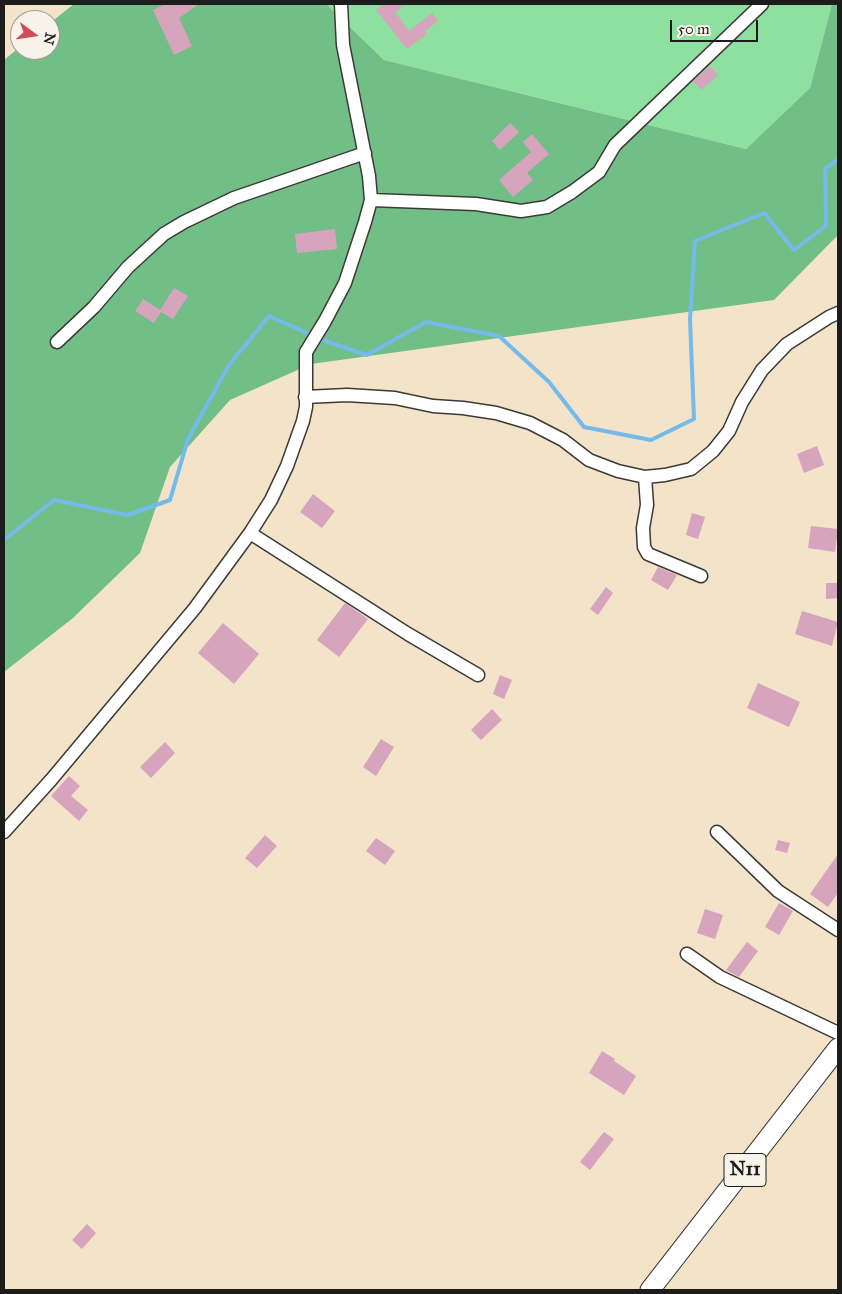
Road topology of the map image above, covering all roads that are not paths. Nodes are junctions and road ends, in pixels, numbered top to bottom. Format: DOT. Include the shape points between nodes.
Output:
graph roads {
  1 [pos="340,4"];
  2 [pos="762,4"];
  3 [pos="365,153"];
  4 [pos="371,200"];
  5 [pos="838,313"];
  6 [pos="58,342"];
  7 [pos="304,397"];
  8 [pos="645,477"];
  9 [pos="250,533"];
  10 [pos="701,576"];
  11 [pos="478,676"];
  12 [pos="4,832"];
  13 [pos="717,832"];
  14 [pos="838,930"];
  15 [pos="687,954"];
  16 [pos="838,1032"];
  17 [pos="838,1048"];
  18 [pos="650,1290"];
  1 -- 3 [label="street" via="343,45"];
  2 -- 4 [label="street" via="615,146 599,172 547,207 521,211 476,204"];
  3 -- 4 [label="street"];
  3 -- 6 [label="street" via="234,198 164,234 128,267"];
  4 -- 7 [label="street" via="345,283 306,352"];
  5 -- 8 [label="street" via="787,344 762,370 742,402 729,432 691,469"];
  7 -- 8 [label="street" via="395,398 496,413 530,423 563,440 589,460"];
  7 -- 9 [label="street" via="303,421 287,466"];
  8 -- 10 [label="street" via="644,547 648,554"];
  9 -- 11 [label="street"];
  9 -- 12 [label="street" via="164,646"];
  13 -- 14 [label="street" via="778,891"];
  15 -- 16 [label="street" via="720,977"];
  17 -- 18 [label="highway, N11"];
}
